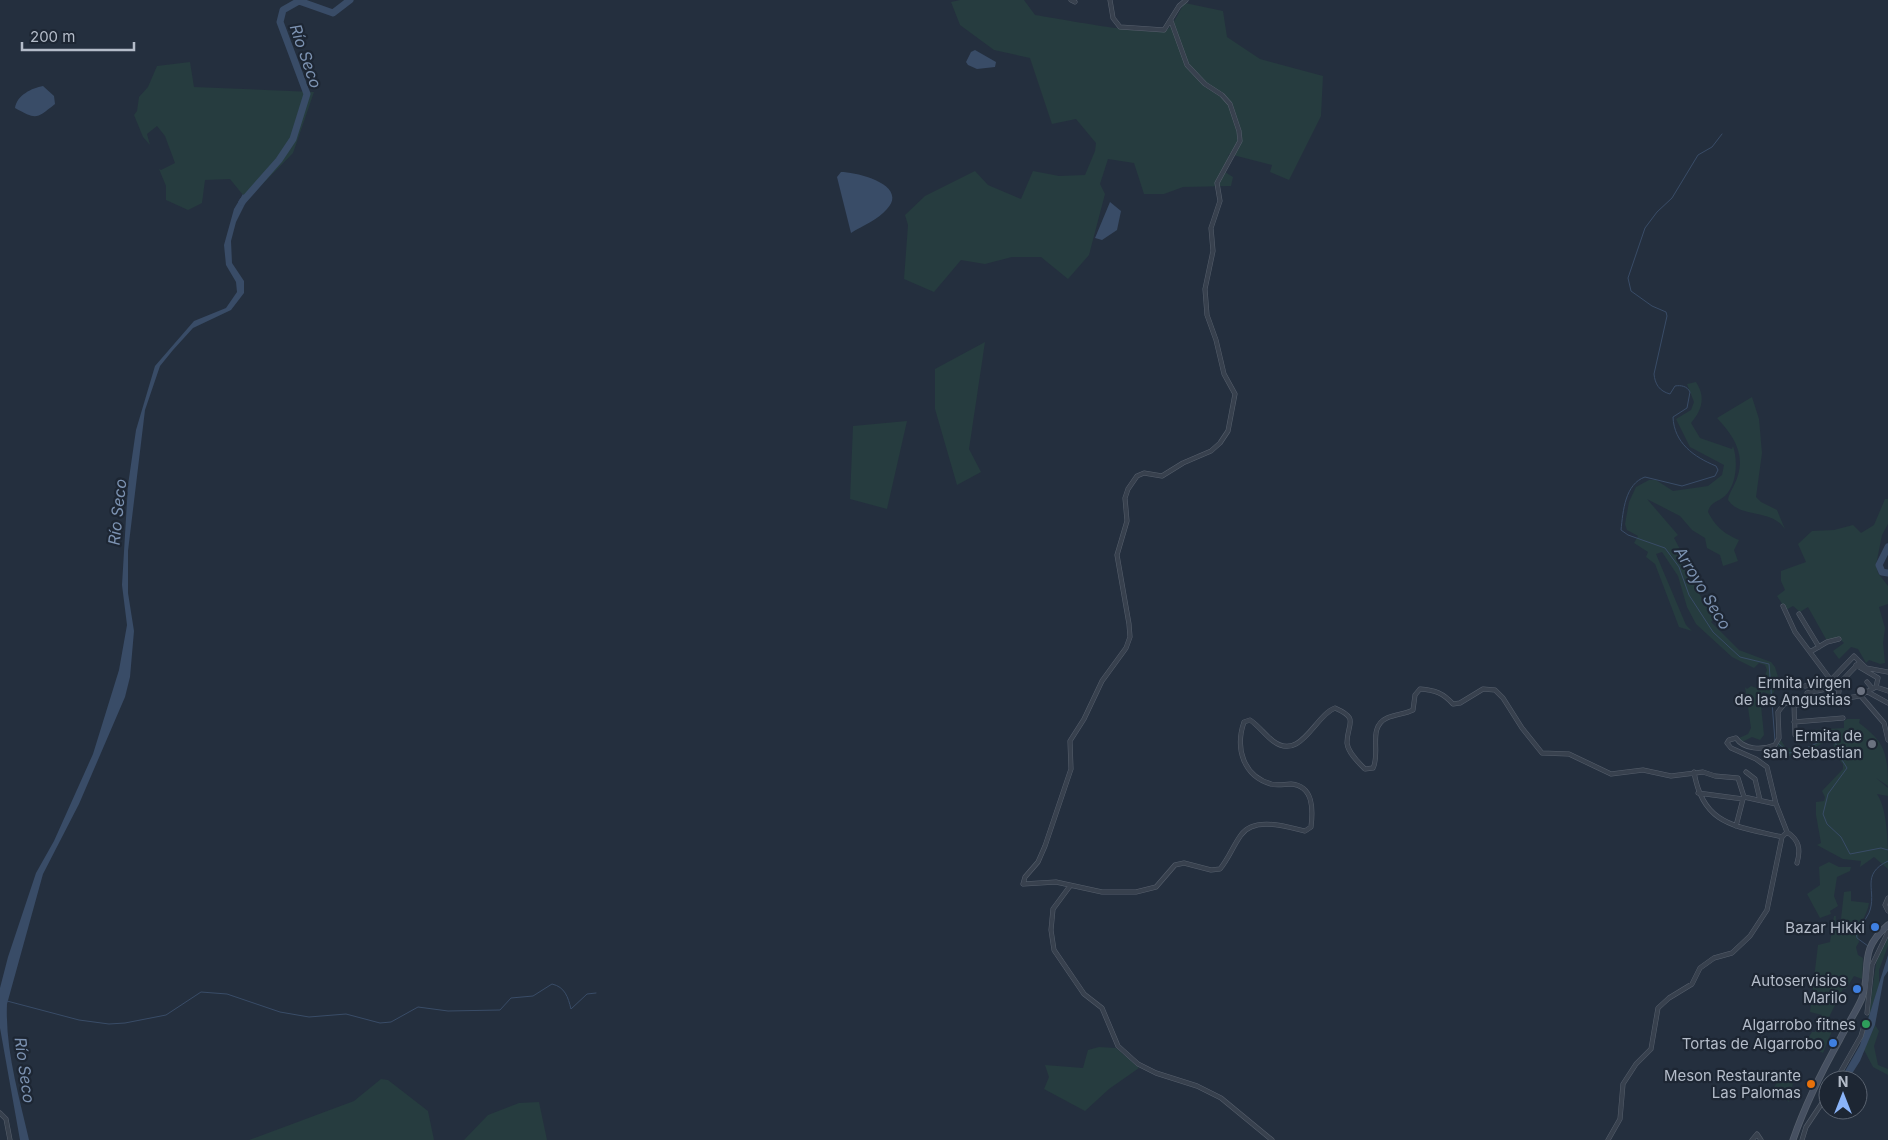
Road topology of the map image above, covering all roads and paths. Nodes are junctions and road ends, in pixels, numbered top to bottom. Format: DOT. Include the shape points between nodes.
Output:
graph roads {
  1 [pos="1110,0"];
  2 [pos="1186,0"];
  3 [pos="1171,21"];
  4 [pos="1783,606"];
  5 [pos="1799,614"];
  6 [pos="1839,638"];
  7 [pos="1818,647"];
  8 [pos="1810,652"];
  9 [pos="1858,664"];
  10 [pos="1888,672"];
  11 [pos="1831,680"];
  12 [pos="1867,682"];
  13 [pos="1804,686"];
  14 [pos="1836,687"];
  15 [pos="1874,688"];
  16 [pos="1866,691"];
  17 [pos="1888,691"];
  18 [pos="1807,693"];
  19 [pos="1860,695"];
  20 [pos="1876,698"];
  21 [pos="1842,699"];
  22 [pos="1888,703"];
  23 [pos="1794,704"];
  24 [pos="1870,705"];
  25 [pos="1843,718"];
  26 [pos="1794,722"];
  27 [pos="1795,735"];
  28 [pos="1888,740"];
  29 [pos="1694,772"];
  30 [pos="1746,772"];
  31 [pos="1697,792"];
  32 [pos="1743,798"];
  33 [pos="1760,800"];
  34 [pos="1776,804"];
  35 [pos="1736,826"];
  36 [pos="1787,832"];
  37 [pos="1782,837"];
  38 [pos="1797,863"];
  39 [pos="1070,886"];
  40 [pos="1888,898"];
  41 [pos="1888,910"];
  42 [pos="1888,925"];
  43 [pos="1888,932"];
  44 [pos="1867,1013"];
  45 [pos="1865,1022"];
  46 [pos="1842,1070"];
  47 [pos="1818,1109"];
  48 [pos="0,1113"];
  49 [pos="10,1140"];
  50 [pos="1272,1140"];
  51 [pos="1608,1140"];
  52 [pos="1752,1140"];
  53 [pos="1761,1140"];
  54 [pos="1794,1140"];
  55 [pos="1802,1140"];
  1 -- 3 [label="street" via="1113,18 1120,26 1164,30"];
  2 -- 3 [label="street"];
  3 -- 39 [label="street" via="1187,65 1230,104 1239,131 1240,141 1217,183 1220,201 1211,228 1213,251 1205,289 1207,315 1224,374 1236,394 1228,431 1211,451 1162,476 1144,473 1137,476 1128,489 1125,498 1127,521 1117,555 1130,637 1070,740 1071,769 1045,846 1038,862 1025,877 1024,884 1056,882"];
  4 -- 8 [label="street" via="1795,632"];
  5 -- 7 [label="street"];
  6 -- 7 [label="street"];
  7 -- 8 [label="street"];
  8 -- 11 [label="street"];
  9 -- 10 [label="street"];
  9 -- 11 [label="street" via="1854,656"];
  9 -- 14 [label="street"];
  9 -- 15 [label="street" via="1878,678"];
  11 -- 13 [label="street"];
  11 -- 14 [label="street"];
  12 -- 15 [label="street"];
  14 -- 18 [label="street"];
  14 -- 23 [label="street" via="1838,698"];
  15 -- 16 [label="street"];
  15 -- 17 [label="street"];
  16 -- 19 [label="street"];
  16 -- 20 [label="street"];
  19 -- 21 [label="street"];
  19 -- 24 [label="street"];
  20 -- 22 [label="street"];
  20 -- 24 [label="street"];
  23 -- 26 [label="street"];
  23 -- 34 [label="street" via="1786,703 1778,712 1779,738 1774,745 1767,748 1744,746 1736,738 1727,743 1730,748 1756,758 1767,767"];
  24 -- 28 [label="street" via="1884,723"];
  25 -- 26 [label="street"];
  26 -- 27 [label="street"];
  29 -- 31 [label="street"];
  29 -- 32 [label="street" via="1738,778"];
  29 -- 39 [label="street" via="1671,776 1643,770 1611,774 1569,754 1542,753 1503,698 1495,690 1483,688 1453,704 1445,694 1420,689 1415,695 1413,710 1384,718 1378,727 1373,768 1365,769 1350,751 1347,744 1351,720 1347,713 1334,708 1327,710 1301,742 1288,746 1275,742 1250,720 1244,722 1240,731 1240,752 1244,764 1250,772 1272,784 1293,784 1305,790 1313,812 1311,827 1305,831 1270,825 1250,826 1242,833 1220,869 1184,863 1175,865 1156,887 1136,892 1102,892"];
  30 -- 33 [label="street" via="1755,779"];
  31 -- 32 [label="street"];
  31 -- 35 [label="street" via="1714,814"];
  32 -- 33 [label="street"];
  32 -- 35 [label="street"];
  33 -- 34 [label="street"];
  34 -- 36 [label="street"];
  35 -- 37 [label="street"];
  36 -- 37 [label="street"];
  36 -- 38 [label="street" via="1798,843"];
  37 -- 51 [label="street" via="1767,910 1750,936 1732,953 1714,958 1700,968 1692,984 1658,1008 1651,1049 1636,1064 1624,1084 1620,1119"];
  39 -- 50 [label="street" via="1053,909 1051,930 1054,950 1084,994 1102,1008 1118,1046 1138,1064 1221,1098"];
  40 -- 41 [label="street" via="1885,905"];
  42 -- 54 [label="street" via="1879,932 1871,947 1862,998 1802,1114"];
  43 -- 44 [label="street" via="1872,965"];
  45 -- 46 [label="street"];
  47 -- 55 [label="street"];
  48 -- 49 [label="street" via="6,1119"];
  52 -- 53 [label="street" via="1756,1134"];
}
